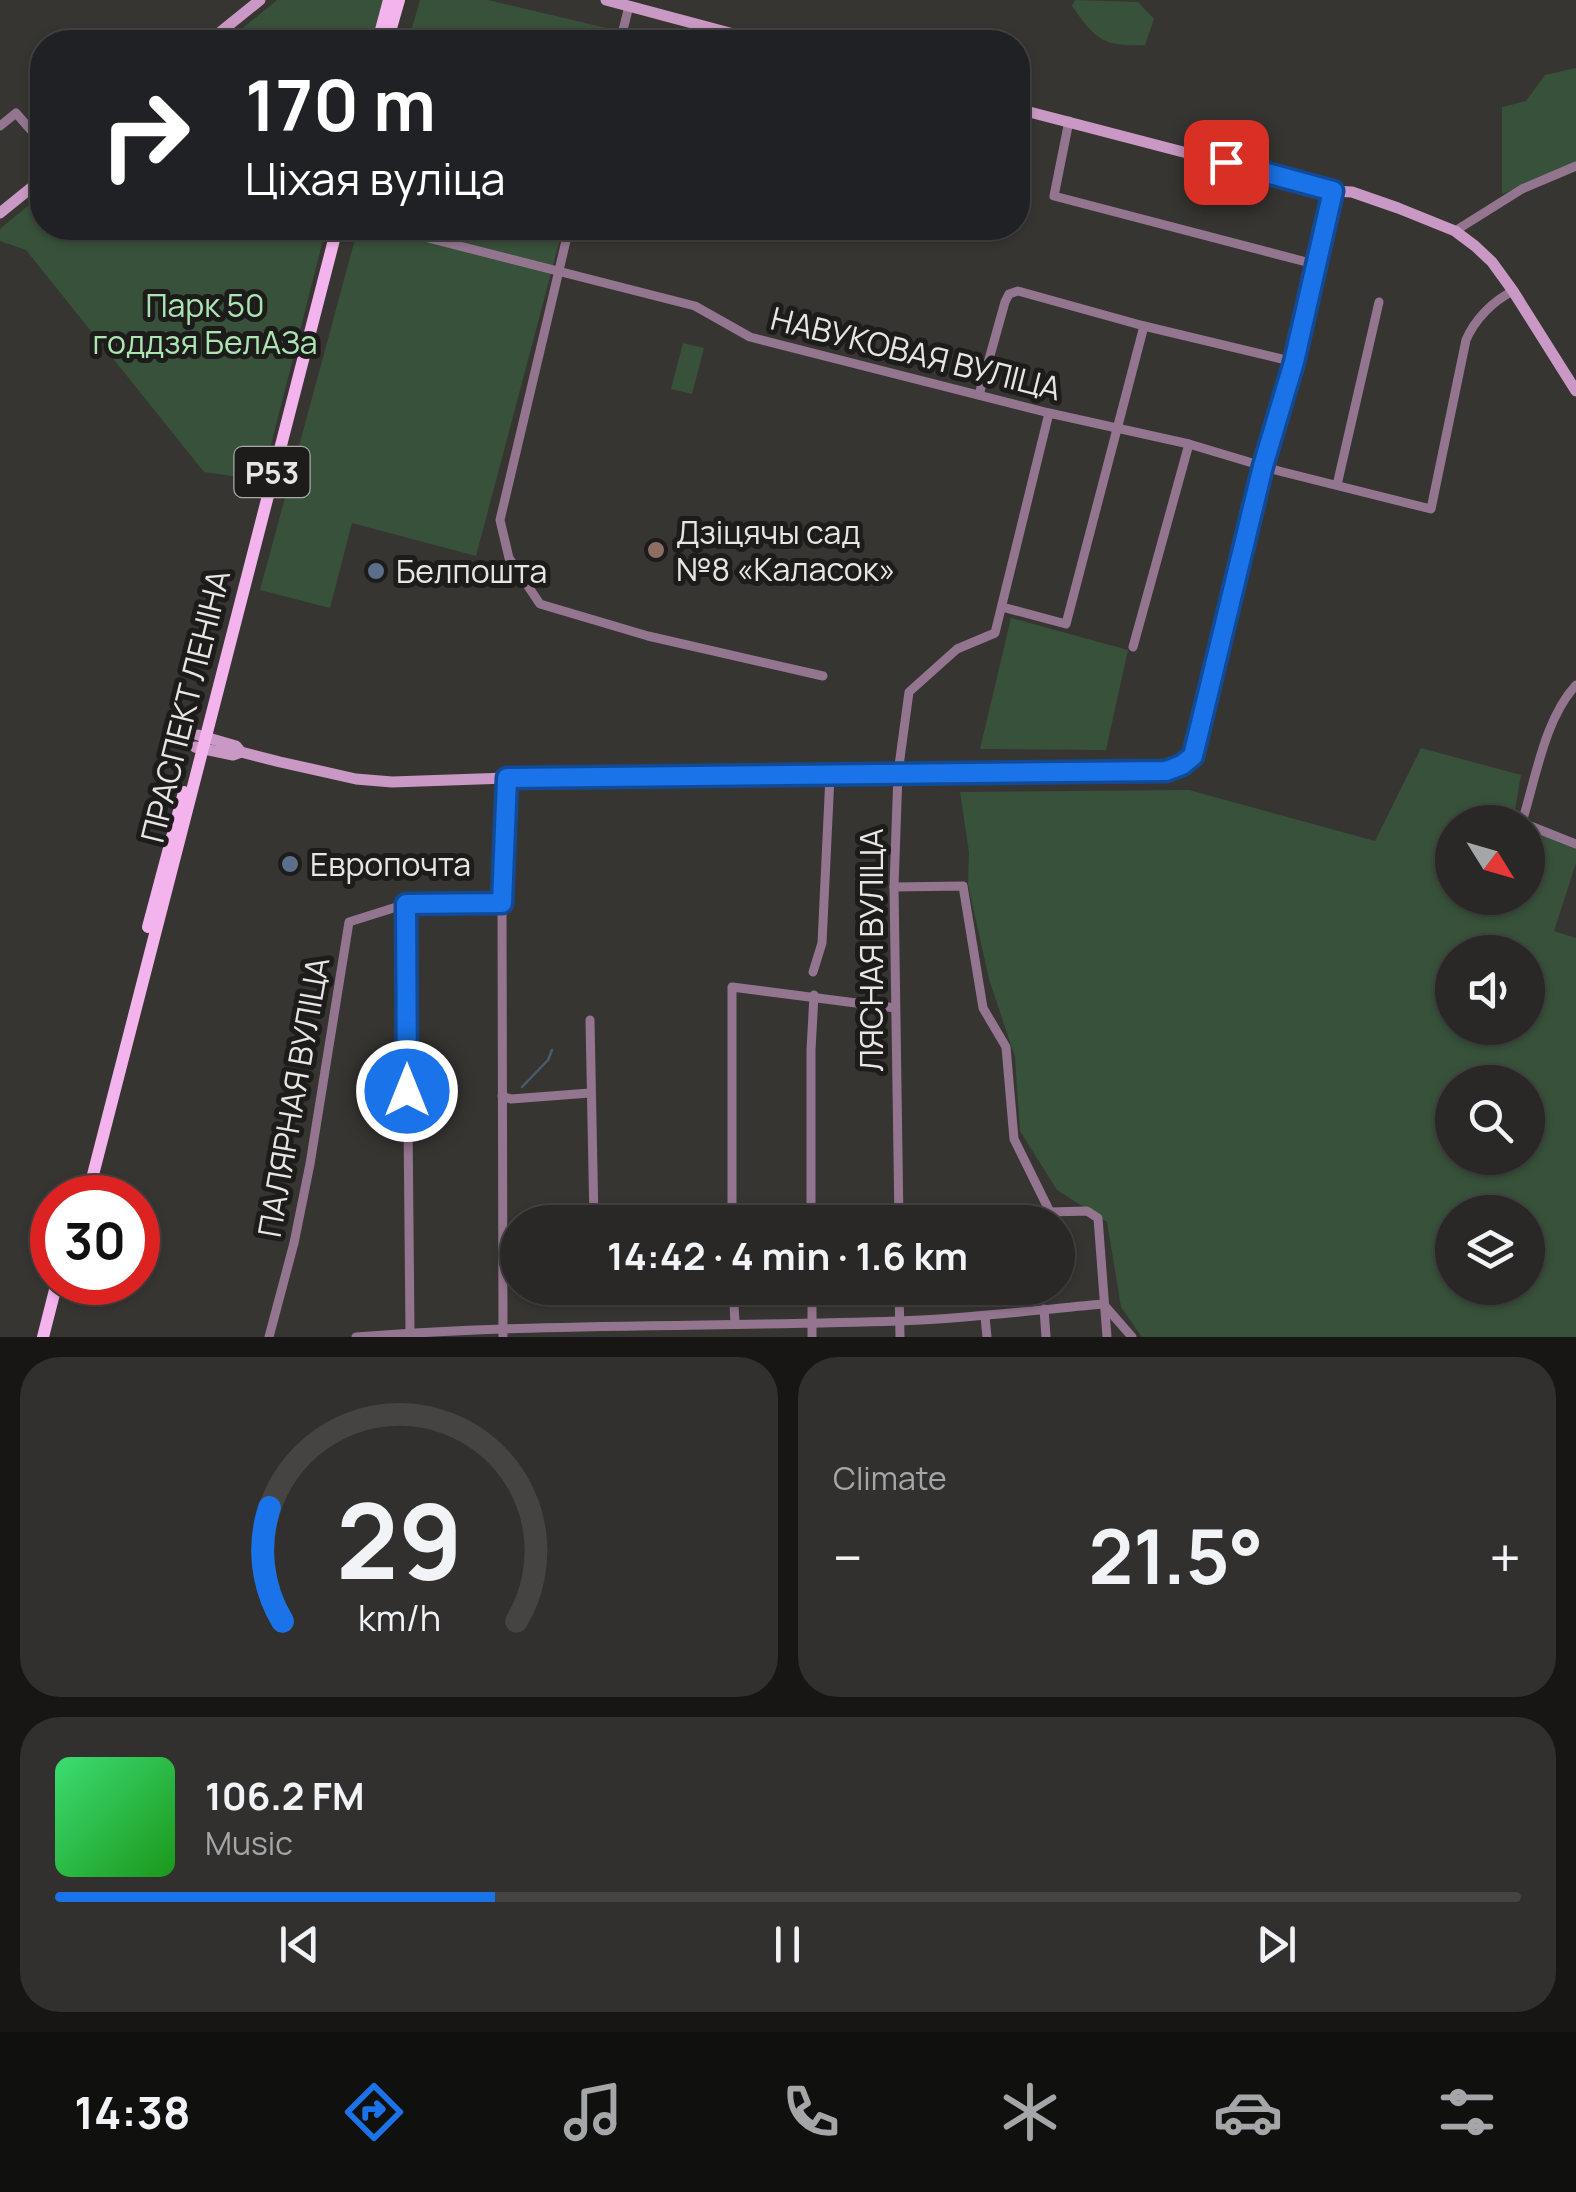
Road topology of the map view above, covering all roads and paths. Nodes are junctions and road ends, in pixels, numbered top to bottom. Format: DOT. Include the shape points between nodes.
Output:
graph roads {
  1 [pos="260,0"];
  2 [pos="389,0"];
  3 [pos="398,0"];
  4 [pos="606,0"];
  5 [pos="630,6"];
  6 [pos="223,30"];
  7 [pos="381,30"];
  8 [pos="390,30"];
  9 [pos="623,30"];
  10 [pos="719,30"];
  11 [pos="1030,112"];
  12 [pos="1069,121"];
  13 [pos="0,126"];
  14 [pos="30,129"];
  15 [pos="1576,166"];
  16 [pos="30,188"];
  17 [pos="1333,191"];
  18 [pos="0,214"];
  19 [pos="1454,231"];
  20 [pos="333,240"];
  21 [pos="439,240"];
  22 [pos="566,240"];
  23 [pos="1314,264"];
  24 [pos="558,268"];
  25 [pos="1513,291"];
  26 [pos="1379,302"];
  27 [pos="1144,326"];
  28 [pos="1294,362"];
  29 [pos="1576,390"];
  30 [pos="979,395"];
  31 [pos="1049,413"];
  32 [pos="1118,428"];
  33 [pos="1188,444"];
  34 [pos="1263,466"];
  35 [pos="1337,485"];
  36 [pos="1002,607"];
  37 [pos="1133,647"];
  38 [pos="823,676"];
  39 [pos="1575,688"];
  40 [pos="200,742"];
  41 [pos="898,773"];
  42 [pos="830,776"];
  43 [pos="507,778"];
  44 [pos="1530,805"];
  45 [pos="1545,832"];
  46 [pos="1576,844"];
  47 [pos="894,886"];
  48 [pos="502,903"];
  49 [pos="406,904"];
  50 [pos="814,972"];
  51 [pos="814,995"];
  52 [pos="895,1008"];
  53 [pos="590,1020"];
  54 [pos="590,1093"];
  55 [pos="502,1096"];
  56 [pos="84,1175"];
  57 [pos="92,1175"];
  58 [pos="593,1205"];
  59 [pos="732,1205"];
  60 [pos="811,1205"];
  61 [pos="898,1205"];
  62 [pos="1103,1304"];
  63 [pos="51,1305"];
  64 [pos="59,1305"];
  65 [pos="734,1305"];
  66 [pos="812,1305"];
  67 [pos="900,1305"];
  68 [pos="1044,1310"];
  69 [pos="986,1317"];
  70 [pos="900,1321"];
  71 [pos="735,1323"];
  72 [pos="812,1323"];
  73 [pos="410,1333"];
  74 [pos="503,1333"];
  75 [pos="422,1335"];
  76 [pos="43,1337"];
  77 [pos="51,1337"];
  78 [pos="269,1337"];
  79 [pos="356,1337"];
  80 [pos="812,1337"];
  81 [pos="900,1337"];
  82 [pos="987,1337"];
  83 [pos="1046,1337"];
  84 [pos="1107,1337"];
  85 [pos="1132,1337"];
  1 -- 6 [label="street"];
  2 -- 7 [label="main road"];
  3 -- 8 [label="main road"];
  4 -- 5 [label="street"];
  5 -- 9 [label="street"];
  5 -- 10 [label="street"];
  11 -- 12 [label="street"];
  12 -- 17 [label="street"];
  12 -- 23 [label="street" via="1054,196"];
  13 -- 14 [label="street" via="16,113"];
  15 -- 19 [label="street" via="1522,189"];
  16 -- 18 [label="street"];
  17 -- 19 [label="street" via="1352,192"];
  17 -- 23 [label="street"];
  19 -- 25 [label="street" via="1492,262"];
  20 -- 40 [label="main road, ПРАСПЕКТ ЛЕНІНА / Р53"];
  21 -- 24 [label="street, НАВУКОВАЯ ВУЛІЦА"];
  22 -- 24 [label="street"];
  23 -- 28 [label="street"];
  24 -- 30 [label="street, НАВУКОВАЯ ВУЛІЦА" via="695,306 750,337"];
  24 -- 38 [label="street" via="500,520 509,558 526,586 540,604"];
  25 -- 29 [label="street"];
  25 -- 35 [label="street, НАВУКОВАЯ ВУЛІЦА" via="1498,299 1466,340 1431,509"];
  26 -- 35 [label="street"];
  27 -- 28 [label="street"];
  27 -- 30 [label="street" via="1009,294"];
  27 -- 32 [label="street"];
  28 -- 34 [label="street"];
  30 -- 31 [label="street, НАВУКОВАЯ ВУЛІЦА"];
  31 -- 32 [label="street, НАВУКОВАЯ ВУЛІЦА"];
  31 -- 36 [label="street"];
  32 -- 33 [label="street, НАВУКОВАЯ ВУЛІЦА"];
  32 -- 36 [label="street" via="1066,624"];
  33 -- 34 [label="street, НАВУКОВАЯ ВУЛІЦА"];
  33 -- 37 [label="street"];
  34 -- 35 [label="street, НАВУКОВАЯ ВУЛІЦА"];
  34 -- 41 [label="street" via="1193,756 1166,771"];
  36 -- 41 [label="street, ЛЯСНАЯ ВУЛІЦА" via="995,633 957,649 909,692"];
  39 -- 44 [label="street" via="1553,722"];
  40 -- 43 [label="street" via="371,781"];
  40 -- 56 [label="main road, ПРАСПЕКТ ЛЕНІНА / Р53"];
  40 -- 57 [label="main road, ПРАСПЕКТ ЛЕНІНА / Р53"];
  41 -- 42 [label="street"];
  41 -- 47 [label="street, ЛЯСНАЯ ВУЛІЦА"];
  42 -- 43 [label="street"];
  42 -- 50 [label="street" via="822,944"];
  43 -- 48 [label="street"];
  45 -- 46 [label="street"];
  47 -- 52 [label="street, ЛЯСНАЯ ВУЛІЦА"];
  47 -- 62 [label="street" via="963,886 984,1008 1006,1047 1014,1139 1050,1212 1088,1211 1098,1218"];
  48 -- 49 [label="street"];
  48 -- 55 [label="street"];
  49 -- 73 [label="street"];
  49 -- 78 [label="street, ПАЛЯРНАЯ ВУЛІЦА" via="349,922 307,1180"];
  51 -- 52 [label="street"];
  51 -- 59 [label="street" via="732,986"];
  51 -- 60 [label="street"];
  52 -- 61 [label="street, ЛЯСНАЯ ВУЛІЦА"];
  53 -- 54 [label="street"];
  54 -- 55 [label="street"];
  54 -- 58 [label="street"];
  55 -- 74 [label="street"];
  62 -- 68 [label="street"];
  62 -- 84 [label="street"];
  62 -- 85 [label="street"];
  63 -- 76 [label="main road"];
  64 -- 77 [label="main road"];
  65 -- 71 [label="street"];
  66 -- 72 [label="street"];
  67 -- 70 [label="street"];
  68 -- 69 [label="street"];
  68 -- 83 [label="street"];
  69 -- 70 [label="street"];
  69 -- 82 [label="street"];
  70 -- 72 [label="street"];
  70 -- 81 [label="street"];
  71 -- 72 [label="street"];
  71 -- 74 [label="street"];
  72 -- 80 [label="street"];
  73 -- 75 [label="street"];
  73 -- 79 [label="street"];
  74 -- 75 [label="street"];
}
